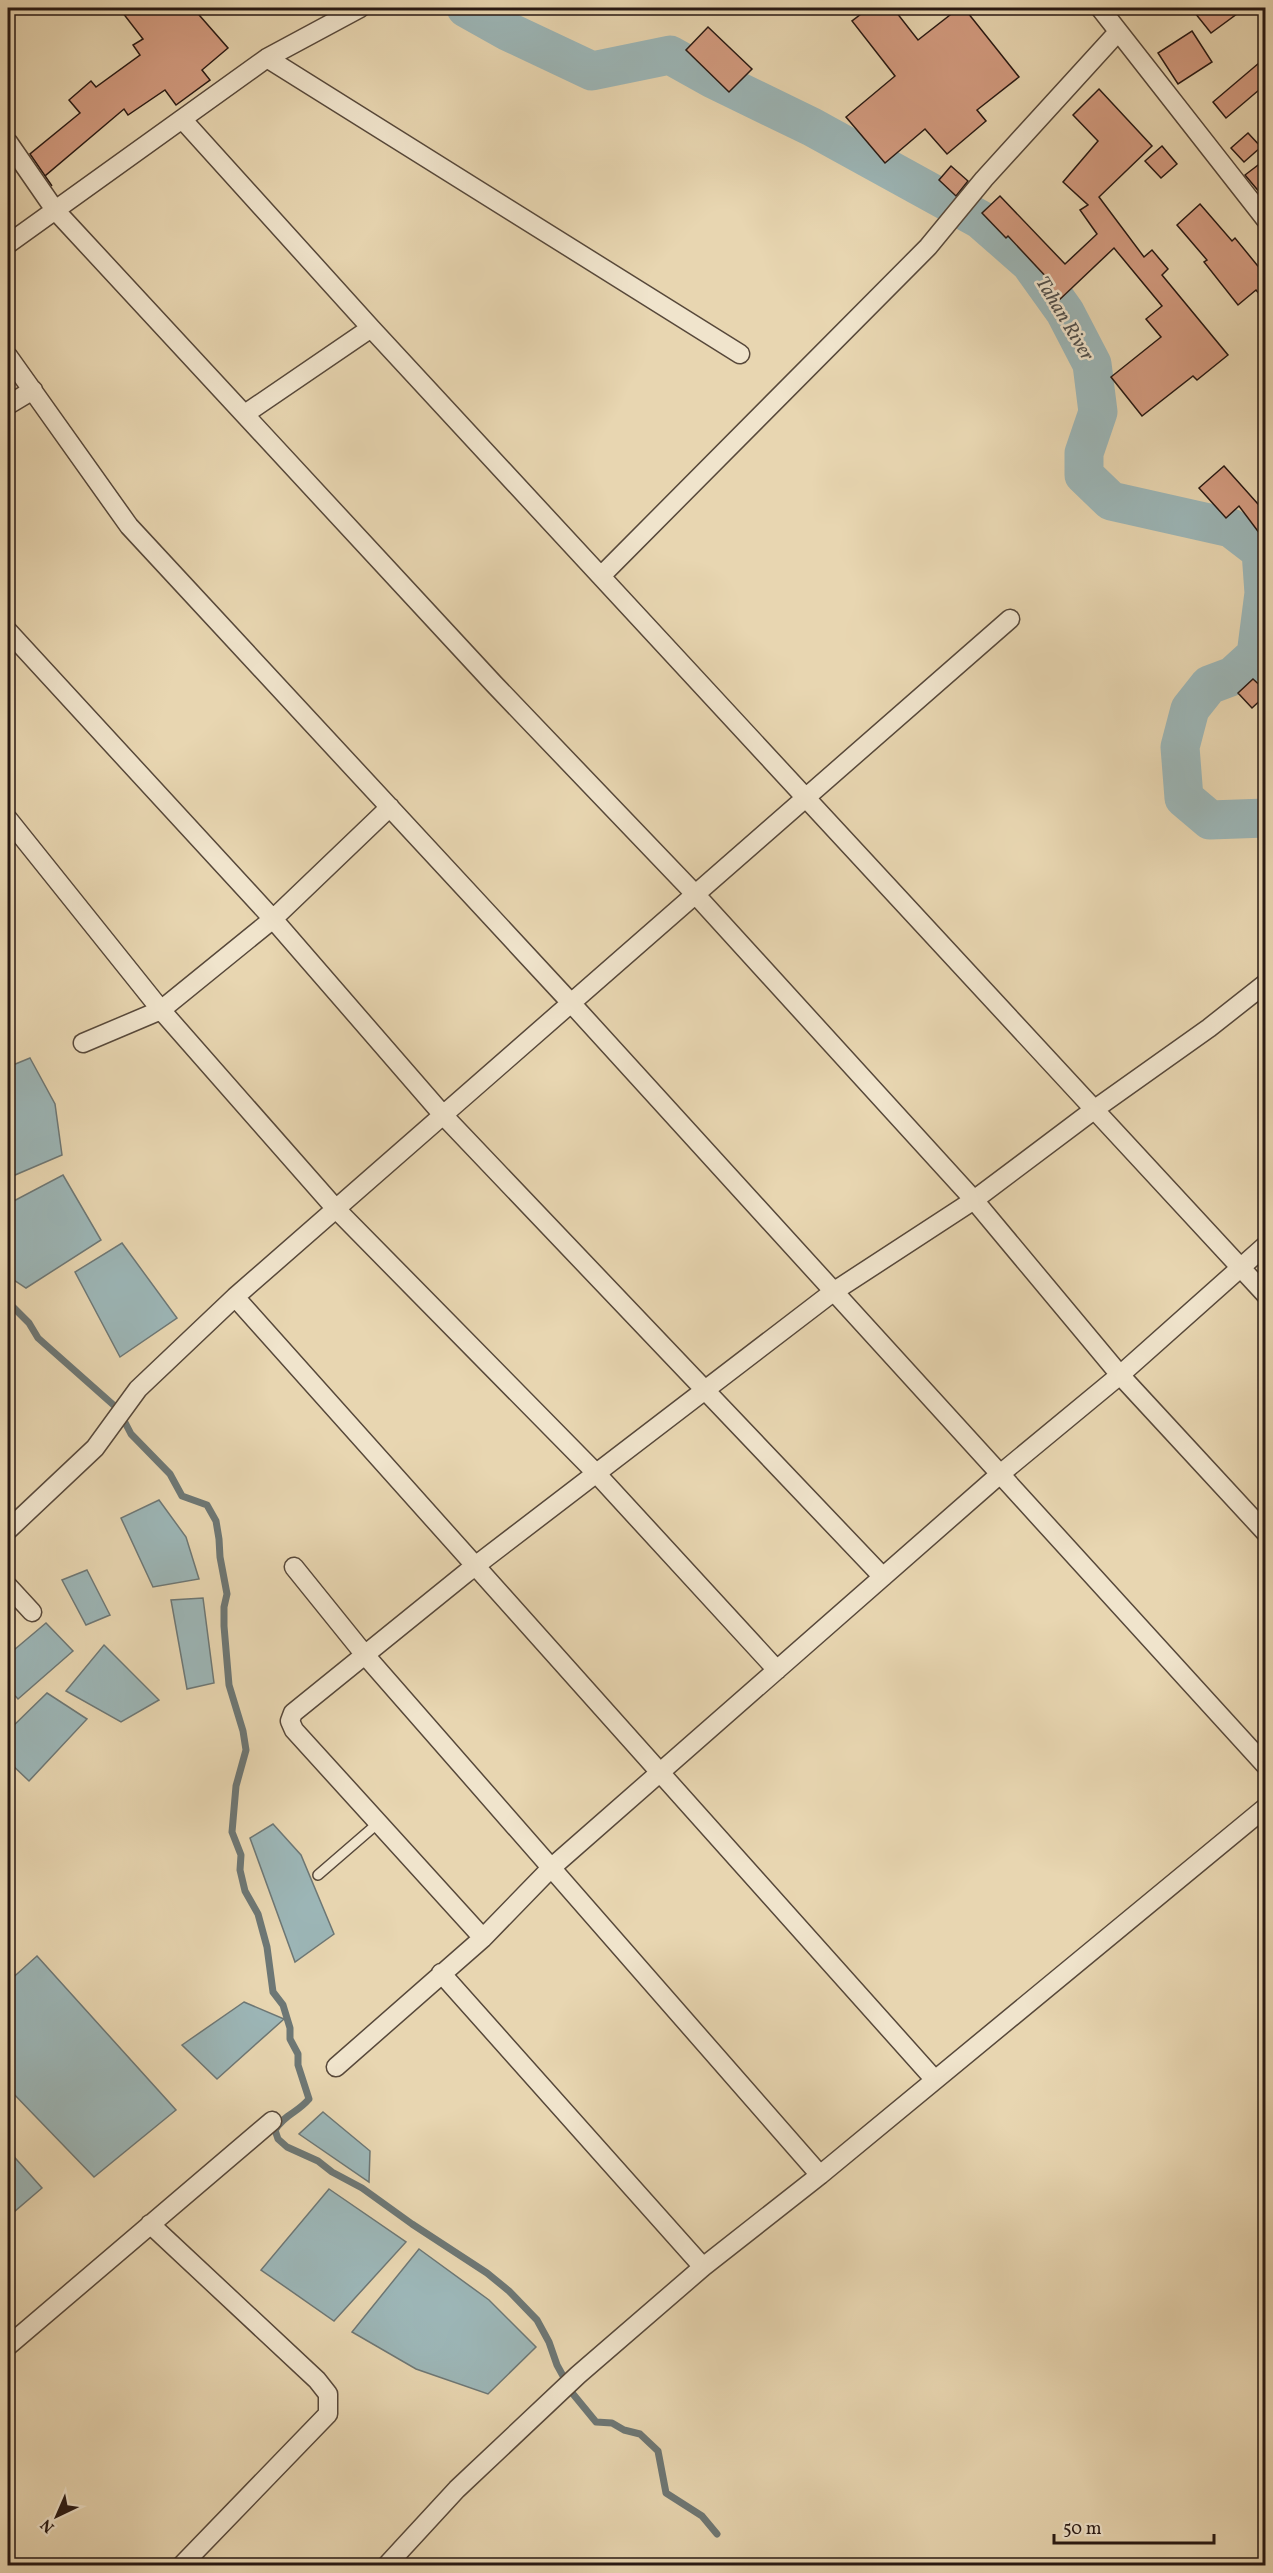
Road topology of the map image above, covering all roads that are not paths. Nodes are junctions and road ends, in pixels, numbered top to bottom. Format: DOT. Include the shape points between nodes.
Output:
graph roads {
  1 [pos="360,8"];
  2 [pos="1100,8"];
  3 [pos="1118,32"];
  4 [pos="267,58"];
  5 [pos="182,119"];
  6 [pos="8,142"];
  7 [pos="55,210"];
  8 [pos="1266,220"];
  9 [pos="8,244"];
  10 [pos="371,328"];
  11 [pos="740,354"];
  12 [pos="8,356"];
  13 [pos="33,390"];
  14 [pos="8,405"];
  15 [pos="245,414"];
  16 [pos="602,576"];
  17 [pos="1010,619"];
  18 [pos="8,632"];
  19 [pos="806,798"];
  20 [pos="390,807"];
  21 [pos="8,819"];
  22 [pos="696,895"];
  23 [pos="273,919"];
  24 [pos="1266,983"];
  25 [pos="572,1004"];
  26 [pos="161,1010"];
  27 [pos="83,1043"];
  28 [pos="1095,1109"];
  29 [pos="443,1115"];
  30 [pos="974,1200"];
  31 [pos="336,1209"];
  32 [pos="1266,1245"];
  33 [pos="1240,1267"];
  34 [pos="833,1292"];
  35 [pos="1266,1295"];
  36 [pos="235,1296"];
  37 [pos="1120,1375"];
  38 [pos="704,1389"];
  39 [pos="596,1473"];
  40 [pos="999,1475"];
  41 [pos="8,1530"];
  42 [pos="1266,1533"];
  43 [pos="477,1565"];
  44 [pos="294,1567"];
  45 [pos="883,1577"];
  46 [pos="8,1586"];
  47 [pos="32,1612"];
  48 [pos="365,1655"];
  49 [pos="777,1670"];
  50 [pos="1266,1766"];
  51 [pos="660,1773"];
  52 [pos="1266,1807"];
  53 [pos="377,1824"];
  54 [pos="551,1868"];
  55 [pos="318,1875"];
  56 [pos="483,1938"];
  57 [pos="441,1973"];
  58 [pos="336,2067"];
  59 [pos="935,2080"];
  60 [pos="272,2121"];
  61 [pos="820,2175"];
  62 [pos="150,2224"];
  63 [pos="703,2267"];
  64 [pos="8,2346"];
  65 [pos="181,2565"];
  66 [pos="386,2565"];
  1 -- 4 [label="street"];
  2 -- 3 [label="street"];
  3 -- 8 [label="street"];
  3 -- 16 [label="street" via="984,179 928,247"];
  4 -- 5 [label="street"];
  4 -- 11 [label="street"];
  5 -- 7 [label="street"];
  5 -- 10 [label="street"];
  6 -- 7 [label="street"];
  7 -- 9 [label="street"];
  7 -- 15 [label="street"];
  10 -- 15 [label="street"];
  10 -- 16 [label="street"];
  12 -- 13 [label="street"];
  13 -- 14 [label="street"];
  13 -- 20 [label="street" via="129,526"];
  15 -- 22 [label="street" via="494,684"];
  16 -- 19 [label="street"];
  17 -- 19 [label="street"];
  18 -- 23 [label="street"];
  19 -- 22 [label="street"];
  19 -- 28 [label="street"];
  20 -- 23 [label="street"];
  20 -- 25 [label="street"];
  21 -- 26 [label="street"];
  22 -- 25 [label="street"];
  22 -- 30 [label="street"];
  23 -- 26 [label="street"];
  23 -- 29 [label="street"];
  24 -- 28 [label="street"];
  25 -- 29 [label="street"];
  25 -- 34 [label="street"];
  26 -- 27 [label="street"];
  26 -- 31 [label="street"];
  28 -- 30 [label="street"];
  28 -- 33 [label="street"];
  29 -- 31 [label="street"];
  29 -- 38 [label="street"];
  30 -- 34 [label="street"];
  30 -- 37 [label="street"];
  31 -- 36 [label="street"];
  31 -- 39 [label="street"];
  32 -- 33 [label="street"];
  33 -- 35 [label="street"];
  33 -- 37 [label="street"];
  34 -- 38 [label="street"];
  34 -- 40 [label="street"];
  36 -- 41 [label="street" via="138,1389 95,1448"];
  36 -- 43 [label="street"];
  37 -- 40 [label="street"];
  37 -- 42 [label="street"];
  38 -- 39 [label="street"];
  38 -- 45 [label="street"];
  39 -- 43 [label="street"];
  39 -- 49 [label="street"];
  40 -- 45 [label="street"];
  40 -- 50 [label="street"];
  43 -- 48 [label="street"];
  43 -- 51 [label="street"];
  44 -- 48 [label="street"];
  45 -- 49 [label="street"];
  46 -- 47 [label="street"];
  48 -- 53 [label="street" via="292,1713 290,1721"];
  48 -- 54 [label="street"];
  49 -- 51 [label="street"];
  51 -- 54 [label="street"];
  51 -- 59 [label="street"];
  52 -- 59 [label="street"];
  53 -- 55 [label="lane"];
  53 -- 56 [label="street"];
  54 -- 56 [label="street"];
  54 -- 61 [label="street"];
  56 -- 57 [label="street"];
  57 -- 58 [label="street"];
  57 -- 63 [label="street"];
  59 -- 61 [label="street"];
  60 -- 62 [label="street"];
  61 -- 63 [label="street"];
  62 -- 64 [label="street"];
  62 -- 65 [label="street" via="328,2394 328,2414"];
  63 -- 66 [label="street" via="578,2375 457,2489"];
}
